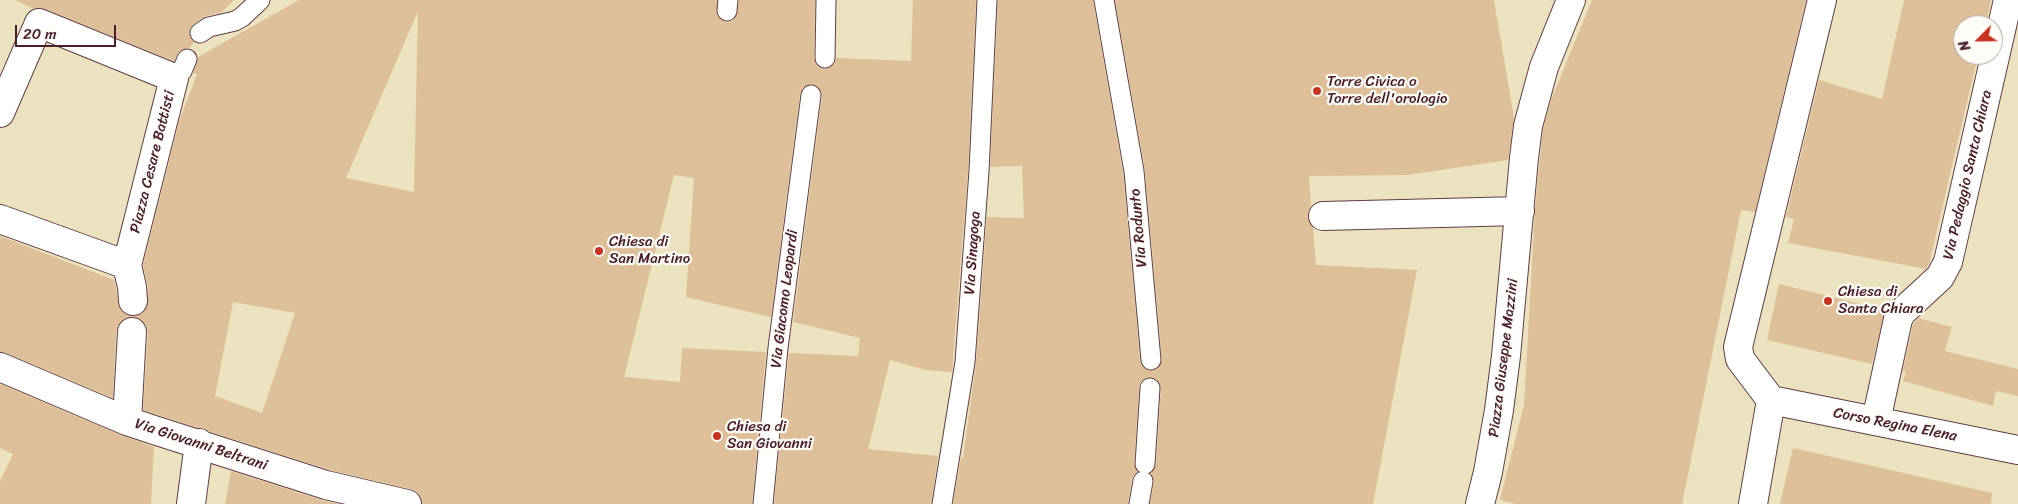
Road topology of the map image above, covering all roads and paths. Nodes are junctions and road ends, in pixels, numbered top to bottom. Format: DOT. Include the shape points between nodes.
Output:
graph roads {
  1 [pos="260,0"];
  2 [pos="826,0"];
  3 [pos="987,0"];
  4 [pos="1104,0"];
  5 [pos="1572,0"];
  6 [pos="1822,0"];
  7 [pos="2008,0"];
  8 [pos="200,33"];
  9 [pos="824,58"];
  10 [pos="811,95"];
  11 [pos="0,113"];
  12 [pos="1520,211"];
  13 [pos="1323,216"];
  14 [pos="0,219"];
  15 [pos="127,265"];
  16 [pos="133,301"];
  17 [pos="132,332"];
  18 [pos="1151,360"];
  19 [pos="0,367"];
  20 [pos="1150,388"];
  21 [pos="1771,400"];
  22 [pos="126,421"];
  23 [pos="1876,421"];
  24 [pos="199,443"];
  25 [pos="2018,450"];
  26 [pos="191,504"];
  27 [pos="408,504"];
  28 [pos="763,504"];
  29 [pos="942,504"];
  30 [pos="1139,504"];
  31 [pos="1480,504"];
  32 [pos="1753,504"];
  1 -- 8 [label="lane" via="235,21 209,27"];
  2 -- 9 [label="lane"];
  3 -- 29 [label="lane, Via Sinagoga" via="965,362"];
  4 -- 18 [label="lane, Via Rodunto" via="1138,205"];
  5 -- 12 [label="street, Piazza Giuseppe Mazzini" via="1555,36 1533,102"];
  6 -- 21 [label="street" via="1738,347 1740,359"];
  7 -- 23 [label="street, Via Pedaggio Santa Chiara" via="1948,262 1940,277 1898,319"];
  10 -- 28 [label="lane, Via Giacomo Leopardi" via="779,340"];
  11 -- 15 [label="street, Piazza Cesare Battisti" via="39,23 180,68"];
  12 -- 13 [label="street"];
  12 -- 31 [label="street, Piazza Giuseppe Mazzini" via="1499,410"];
  14 -- 15 [label="street"];
  15 -- 16 [label="street"];
  17 -- 22 [label="street"];
  19 -- 22 [label="street, Via Giovanni Beltrani"];
  20 -- 30 [label="lane"];
  21 -- 23 [label="street, Corso Regina Elena"];
  21 -- 32 [label="street"];
  22 -- 24 [label="street, Via Giovanni Beltrani"];
  23 -- 25 [label="street, Corso Regina Elena"];
  24 -- 26 [label="street"];
  24 -- 27 [label="street, Via Giovanni Beltrani" via="326,485"];
}
